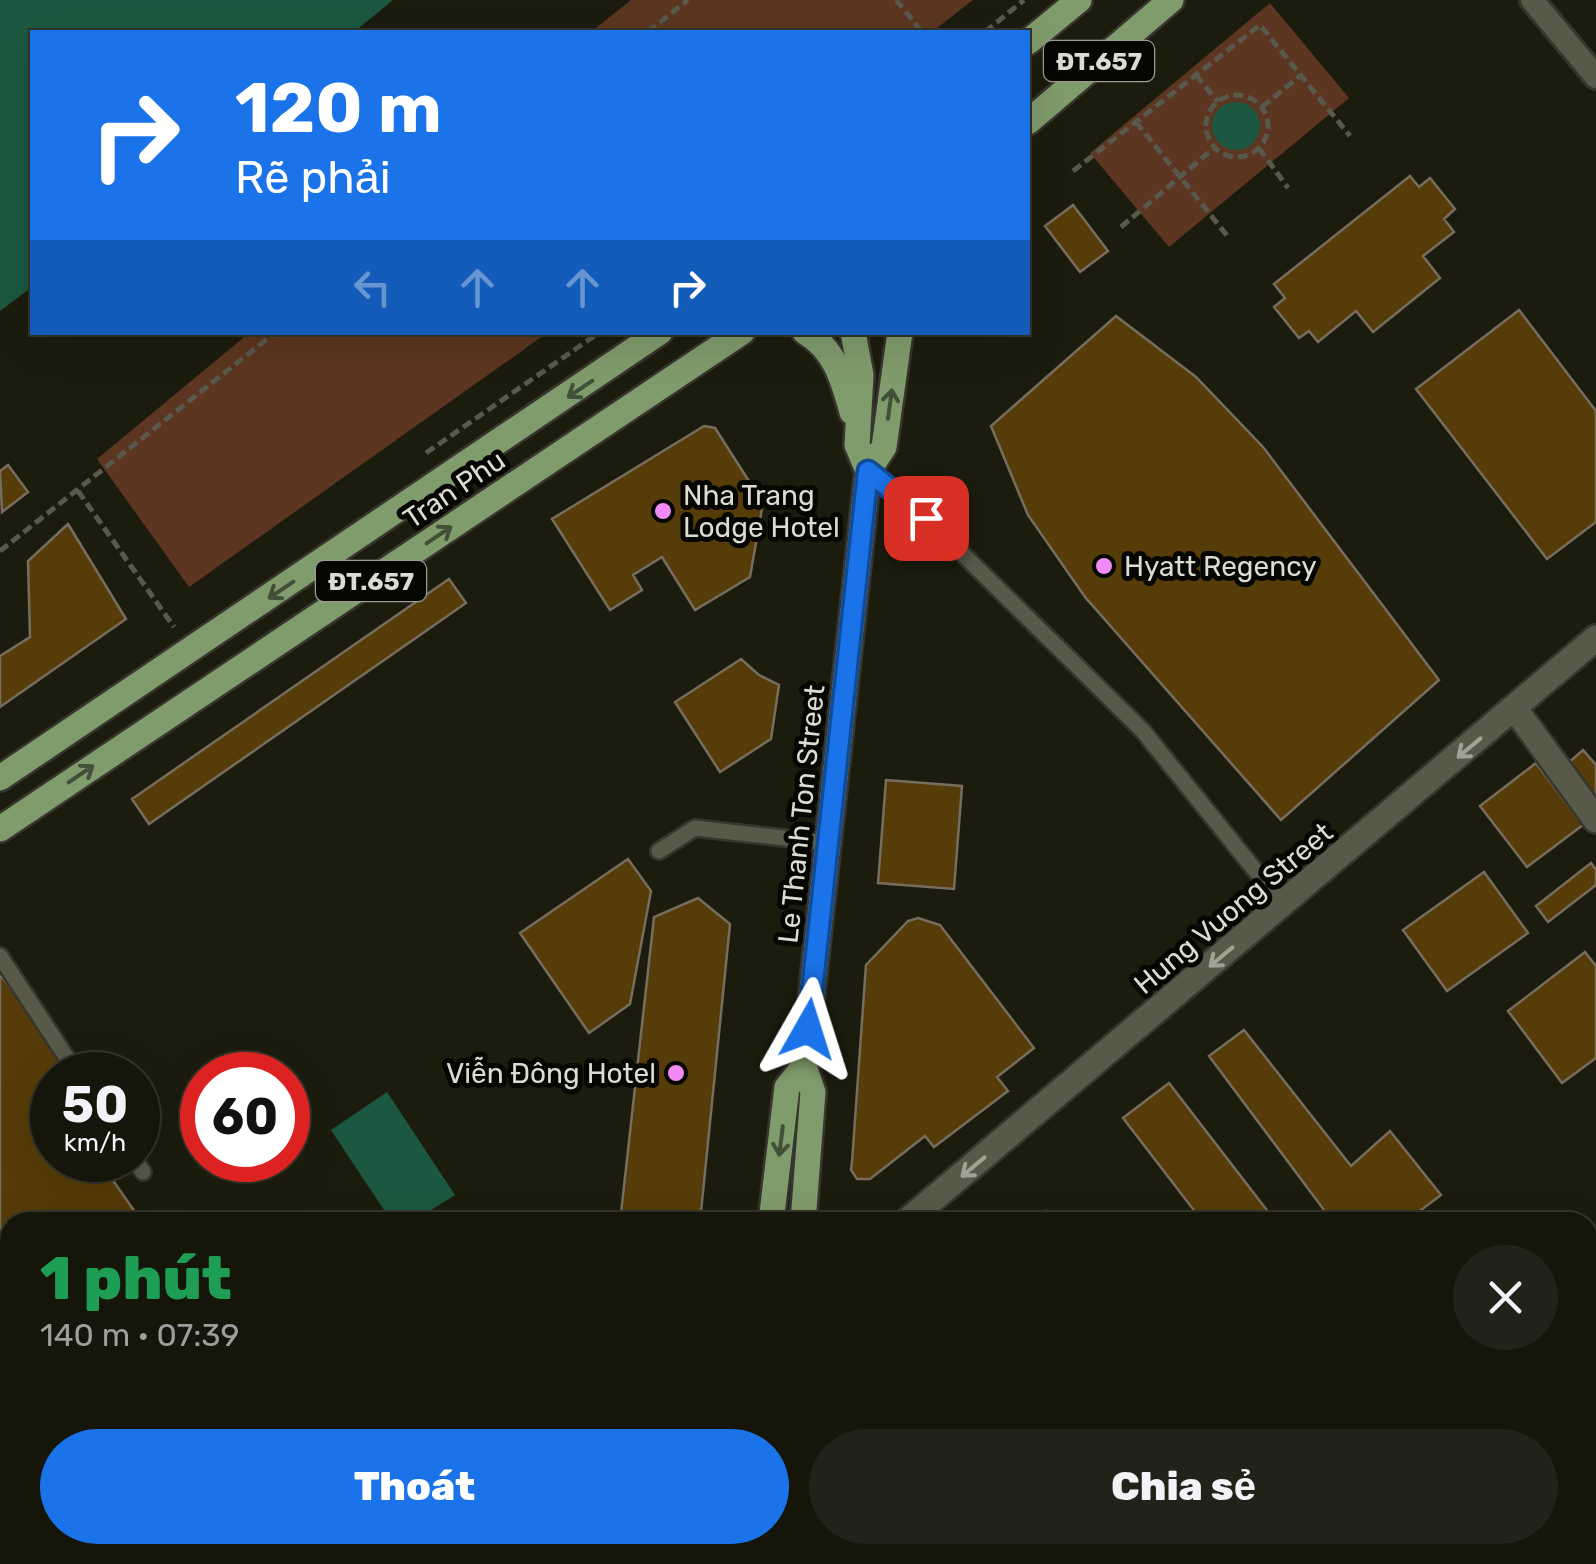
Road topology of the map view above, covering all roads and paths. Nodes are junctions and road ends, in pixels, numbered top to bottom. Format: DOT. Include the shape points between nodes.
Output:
graph roads {
  1 [pos="688,0"];
  2 [pos="896,0"];
  3 [pos="1024,0"];
  4 [pos="1079,0"];
  5 [pos="1170,0"];
  6 [pos="1532,0"];
  7 [pos="650,30"];
  8 [pos="920,30"];
  9 [pos="987,30"];
  10 [pos="1030,40"];
  11 [pos="1196,75"];
  12 [pos="1301,76"];
  13 [pos="1596,77"];
  14 [pos="1218,102"];
  15 [pos="1262,107"];
  16 [pos="1030,120"];
  17 [pos="1136,122"];
  18 [pos="1350,136"];
  19 [pos="1215,147"];
  20 [pos="1259,148"];
  21 [pos="1074,171"];
  22 [pos="1180,177"];
  23 [pos="1288,188"];
  24 [pos="1121,226"];
  25 [pos="1229,238"];
  26 [pos="272,335"];
  27 [pos="596,335"];
  28 [pos="656,335"];
  29 [pos="738,335"];
  30 [pos="809,335"];
  31 [pos="854,335"];
  32 [pos="900,335"];
  33 [pos="856,427"];
  34 [pos="420,457"];
  35 [pos="868,471"];
  36 [pos="78,490"];
  37 [pos="0,551"];
  38 [pos="174,627"];
  39 [pos="1596,638"];
  40 [pos="1515,709"];
  41 [pos="0,778"];
  42 [pos="1596,820"];
  43 [pos="0,828"];
  44 [pos="828,843"];
  45 [pos="659,851"];
  46 [pos="1283,905"];
  47 [pos="0,956"];
  48 [pos="63,1052"];
  49 [pos="804,1066"];
  50 [pos="772,1212"];
  51 [pos="804,1212"];
  52 [pos="921,1212"];
  1 -- 7 [label="path"];
  2 -- 8 [label="path"];
  3 -- 9 [label="path"];
  4 -- 10 [label="main road, ĐT.657"];
  5 -- 16 [label="main road, ĐT.657"];
  6 -- 13 [label="street"];
  11 -- 12 [label="path" via="1260,25"];
  11 -- 14 [label="path"];
  11 -- 17 [label="path"];
  12 -- 15 [label="path"];
  12 -- 18 [label="path"];
  14 -- 15 [label="path" via="1240,95"];
  14 -- 19 [label="path" via="1206,126"];
  15 -- 20 [label="path" via="1268,124"];
  17 -- 21 [label="path"];
  17 -- 22 [label="path"];
  19 -- 20 [label="path" via="1234,157"];
  19 -- 22 [label="path"];
  20 -- 23 [label="path"];
  22 -- 24 [label="path"];
  22 -- 25 [label="path"];
  26 -- 36 [label="path"];
  27 -- 34 [label="path"];
  28 -- 41 [label="main road, Tran Phu / ĐT.657, one-way"];
  43 -- 29 [label="main road, Tran Phu / ĐT.657, one-way"];
  30 -- 33 [label="main road" via="834,360"];
  31 -- 33 [label="main road" via="861,375"];
  35 -- 32 [label="main road, one-way" via="884,447"];
  33 -- 35 [label="main road"];
  35 -- 44 [label="main road, Le Thanh Ton Street"];
  35 -- 46 [label="lane" via="939,530 1143,731"];
  36 -- 37 [label="path"];
  36 -- 38 [label="path"];
  39 -- 40 [label="street, Hung Vuong Street"];
  40 -- 42 [label="street"];
  40 -- 46 [label="street, Hung Vuong Street, one-way"];
  44 -- 45 [label="lane" via="695,828"];
  44 -- 49 [label="main road, Le Thanh Ton Street"];
  46 -- 52 [label="street, Hung Vuong Street, one-way"];
  47 -- 48 [label="lane"];
  49 -- 50 [label="main road, one-way" via="787,1088"];
  49 -- 51 [label="main road, Le Thanh Ton Street" via="813,1092"];
}
